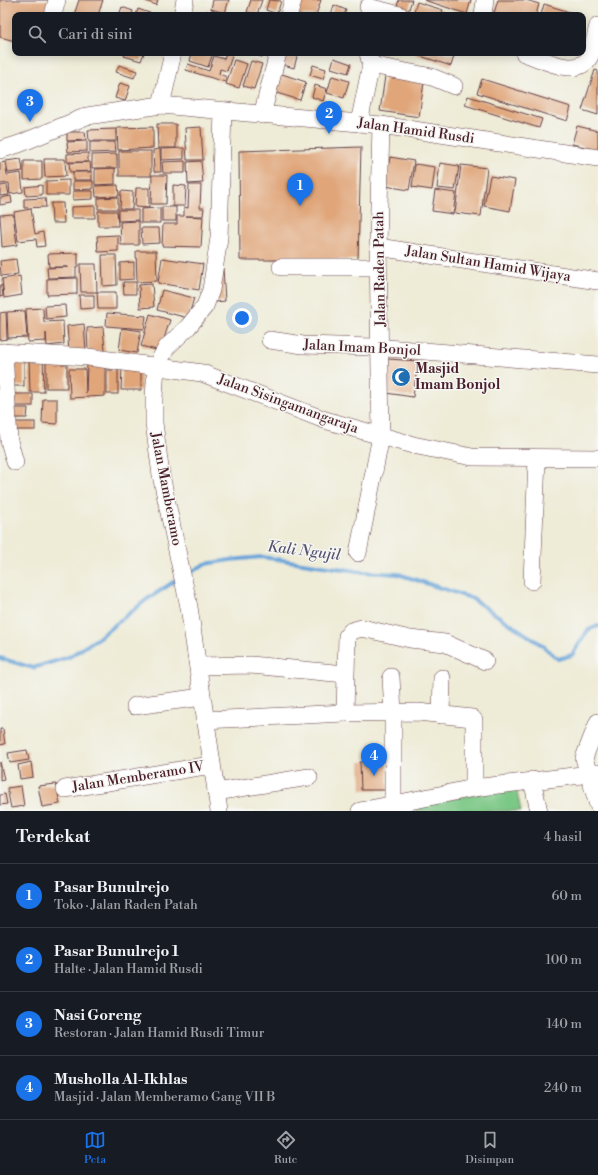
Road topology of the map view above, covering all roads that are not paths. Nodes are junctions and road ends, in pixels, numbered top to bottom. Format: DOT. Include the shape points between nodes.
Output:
graph roads {
  1 [pos="57,0"];
  2 [pos="185,0"];
  3 [pos="293,0"];
  4 [pos="485,0"];
  5 [pos="369,7"];
  6 [pos="54,12"];
  7 [pos="183,12"];
  8 [pos="290,12"];
  9 [pos="388,12"];
  10 [pos="483,12"];
  11 [pos="598,26"];
  12 [pos="172,56"];
  13 [pos="277,56"];
  14 [pos="533,56"];
  15 [pos="369,59"];
  16 [pos="454,86"];
  17 [pos="161,106"];
  18 [pos="223,111"];
  19 [pos="262,115"];
  20 [pos="359,123"];
  21 [pos="381,125"];
  22 [pos="0,150"];
  23 [pos="598,158"];
  24 [pos="378,247"];
  25 [pos="378,267"];
  26 [pos="281,268"];
  27 [pos="598,281"];
  28 [pos="270,340"];
  29 [pos="381,348"];
  30 [pos="2,352"];
  31 [pos="598,365"];
  32 [pos="156,366"];
  33 [pos="381,436"];
  34 [pos="598,458"];
  35 [pos="536,459"];
  36 [pos="15,462"];
  37 [pos="358,553"];
  38 [pos="532,581"];
  39 [pos="485,661"];
  40 [pos="198,666"];
  41 [pos="344,674"];
  42 [pos="391,677"];
  43 [pos="442,678"];
  44 [pos="202,697"];
  45 [pos="135,706"];
  46 [pos="345,712"];
  47 [pos="393,713"];
  48 [pos="441,714"];
  49 [pos="205,720"];
  50 [pos="598,722"];
  51 [pos="211,764"];
  52 [pos="593,773"];
  53 [pos="309,777"];
  54 [pos="532,780"];
  55 [pos="474,788"];
  56 [pos="65,789"];
  57 [pos="216,792"];
  58 [pos="393,804"];
  59 [pos="598,805"];
  60 [pos="219,811"];
  61 [pos="360,811"];
  62 [pos="539,811"];
  1 -- 6 [label="street"];
  2 -- 7 [label="street"];
  3 -- 8 [label="street"];
  4 -- 10 [label="street"];
  5 -- 9 [label="street"];
  11 -- 14 [label="street" via="590,56 584,64 576,68"];
  12 -- 17 [label="street"];
  13 -- 19 [label="street"];
  15 -- 16 [label="street"];
  15 -- 20 [label="street"];
  17 -- 18 [label="street, Jalan Hamid Rusdi"];
  17 -- 22 [label="street, Jalan Hamid Rusdi" via="87,116"];
  18 -- 19 [label="street, Jalan Hamid Rusdi"];
  18 -- 32 [label="street, Jalan Mamberamo" via="219,238 211,290 202,311 167,347"];
  19 -- 20 [label="street, Jalan Hamid Rusdi"];
  20 -- 21 [label="street, Jalan Hamid Rusdi"];
  21 -- 23 [label="street, Jalan Hamid Rusdi"];
  21 -- 24 [label="street, Jalan Raden Patah"];
  24 -- 25 [label="street, Jalan Raden Patah"];
  24 -- 27 [label="street, Jalan Sultan Hamid Wijaya"];
  25 -- 26 [label="street"];
  25 -- 29 [label="street, Jalan Raden Patah"];
  28 -- 29 [label="street, Jalan Imam Bonjol" via="303,345"];
  29 -- 31 [label="street, Jalan Imam Bonjol"];
  29 -- 33 [label="street, Jalan Raden Patah"];
  30 -- 32 [label="street, Jalan Sisingamangaraja" via="88,357"];
  30 -- 36 [label="street" via="9,441"];
  32 -- 33 [label="street, Jalan Sisingamangaraja" via="202,373 325,420"];
  32 -- 40 [label="street, Jalan Mamberamo" via="154,423 161,475 189,607"];
  33 -- 35 [label="street, Jalan Sisingamangaraja" via="412,446 472,457"];
  33 -- 37 [label="street, Jalan Raden Patah"];
  34 -- 35 [label="street, Jalan Sisingamangaraja"];
  35 -- 38 [label="street"];
  39 -- 41 [label="street" via="445,643 410,639 362,628 351,631 347,636"];
  40 -- 41 [label="street" via="251,665"];
  40 -- 44 [label="street, Jalan Mamberamo"];
  41 -- 46 [label="street"];
  42 -- 47 [label="street"];
  43 -- 48 [label="street"];
  44 -- 45 [label="street"];
  44 -- 49 [label="street, Jalan Mamberamo"];
  46 -- 47 [label="street"];
  46 -- 49 [label="street"];
  47 -- 48 [label="street"];
  47 -- 58 [label="street"];
  48 -- 55 [label="street" via="470,717 474,720"];
  49 -- 51 [label="street, Jalan Mamberamo"];
  50 -- 52 [label="street" via="584,758"];
  51 -- 56 [label="street, Jalan Memberamo IV"];
  51 -- 57 [label="street, Jalan Mamberamo"];
  52 -- 54 [label="street"];
  52 -- 59 [label="street"];
  53 -- 57 [label="street"];
  54 -- 55 [label="street"];
  54 -- 62 [label="street"];
  55 -- 58 [label="street"];
  57 -- 60 [label="street, Jalan Mamberamo"];
  58 -- 61 [label="street"];
}
